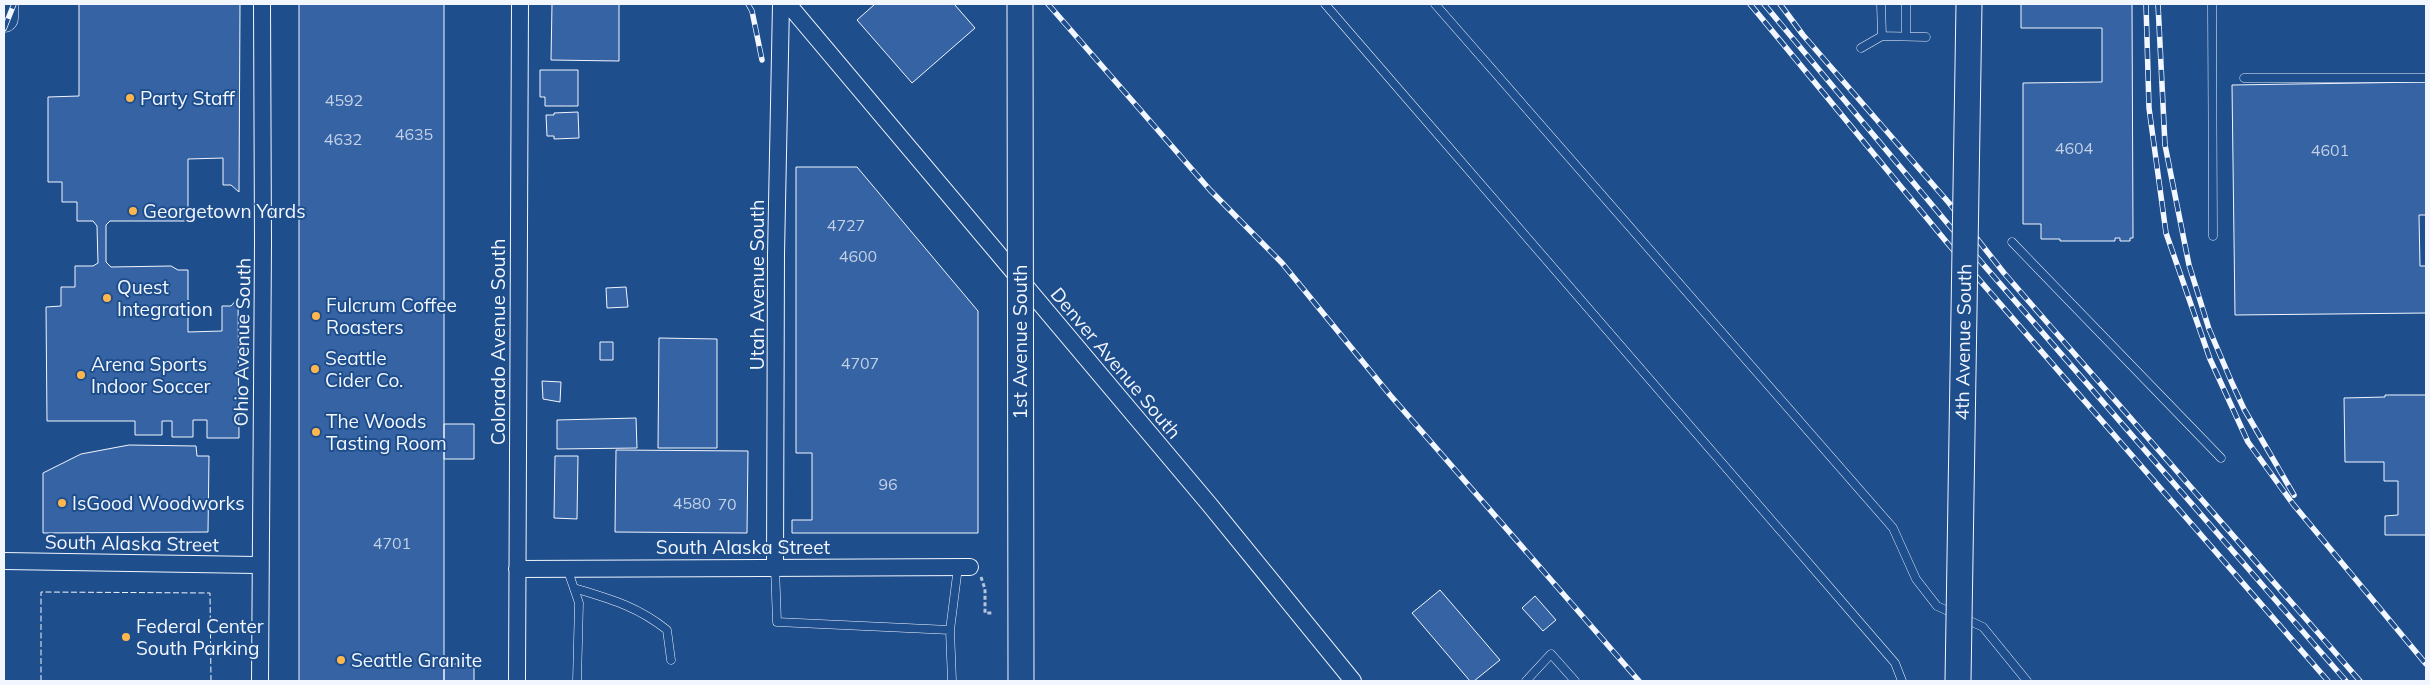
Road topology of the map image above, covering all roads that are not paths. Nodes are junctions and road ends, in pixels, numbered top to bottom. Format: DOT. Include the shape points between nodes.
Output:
graph roads {
  1 [pos="4,4"];
  2 [pos="262,4"];
  3 [pos="520,4"];
  4 [pos="780,4"];
  5 [pos="788,4"];
  6 [pos="1020,4"];
  7 [pos="1325,4"];
  8 [pos="1435,4"];
  9 [pos="1882,4"];
  10 [pos="1906,4"];
  11 [pos="1969,4"];
  12 [pos="2212,4"];
  13 [pos="4,18"];
  14 [pos="1882,36"];
  15 [pos="1906,36"];
  16 [pos="1926,37"];
  17 [pos="1861,48"];
  18 [pos="2244,78"];
  19 [pos="2426,78"];
  20 [pos="2213,236"];
  21 [pos="2012,242"];
  22 [pos="2221,458"];
  23 [pos="4,562"];
  24 [pos="259,565"];
  25 [pos="775,567"];
  26 [pos="964,567"];
  27 [pos="567,568"];
  28 [pos="517,569"];
  29 [pos="574,588"];
  30 [pos="950,630"];
  31 [pos="672,660"];
  32 [pos="260,681"];
  33 [pos="517,681"];
  34 [pos="577,681"];
  35 [pos="952,681"];
  36 [pos="1021,681"];
  37 [pos="1353,681"];
  38 [pos="1526,681"];
  39 [pos="1575,681"];
  40 [pos="1902,681"];
  41 [pos="1958,681"];
  42 [pos="2027,681"];
  1 -- 13 [label="highway"];
  2 -- 24 [label="street, Ohio Avenue South"];
  3 -- 28 [label="street, Colorado Avenue South"];
  4 -- 25 [label="street, Utah Avenue South"];
  5 -- 37 [label="street, Denver Avenue South" via="1209,504"];
  6 -- 36 [label="main road, 1st Avenue South, bridge"];
  7 -- 40 [label="lane" via="1895,663"];
  8 -- 42 [label="lane" via="1893,528 1916,579 1937,606 1983,627"];
  9 -- 14 [label="lane"];
  10 -- 15 [label="lane"];
  11 -- 41 [label="main road, 4th Avenue South, bridge"];
  12 -- 20 [label="lane"];
  14 -- 15 [label="lane"];
  14 -- 17 [label="lane"];
  15 -- 16 [label="lane"];
  18 -- 19 [label="lane"];
  21 -- 22 [label="lane"];
  23 -- 24 [label="street, South Alaska Street"];
  24 -- 32 [label="street, Ohio Avenue South"];
  25 -- 26 [label="street, South Alaska Street"];
  25 -- 27 [label="street, South Alaska Street"];
  25 -- 30 [label="lane" via="777,622"];
  26 -- 30 [label="lane"];
  27 -- 28 [label="street, South Alaska Street"];
  27 -- 29 [label="lane"];
  28 -- 33 [label="street, Colorado Avenue South"];
  29 -- 31 [label="lane" via="647,613 667,630"];
  29 -- 34 [label="lane" via="579,603"];
  30 -- 35 [label="lane"];
  38 -- 39 [label="lane" via="1551,654"];
}
